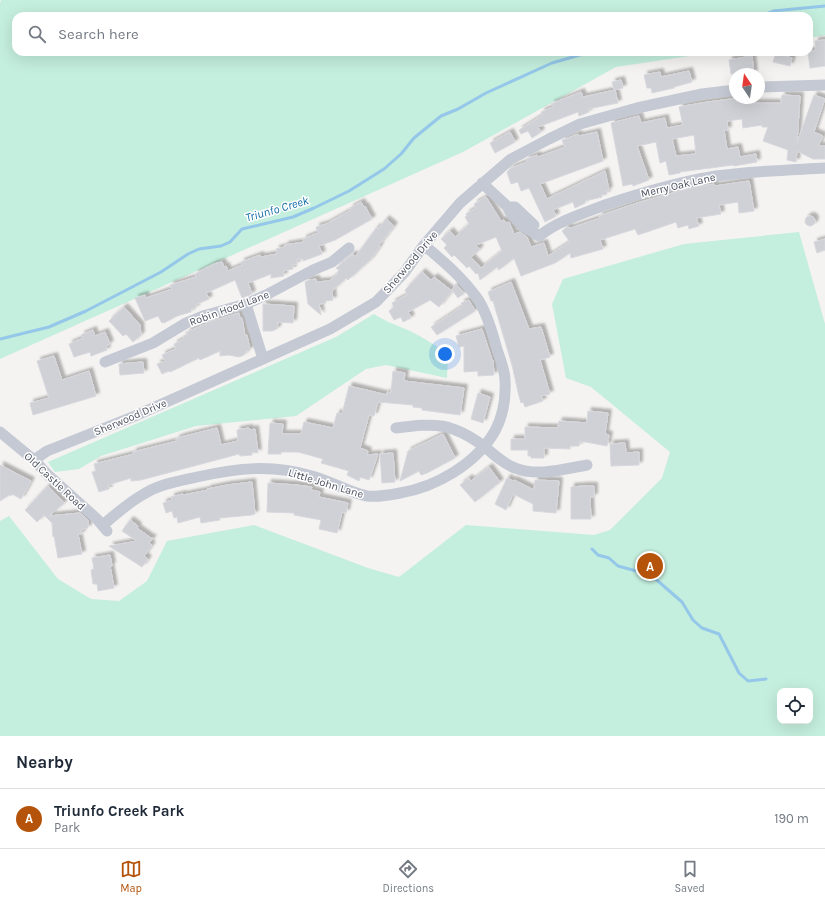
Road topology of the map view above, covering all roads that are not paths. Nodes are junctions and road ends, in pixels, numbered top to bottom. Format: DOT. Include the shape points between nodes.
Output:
graph roads {
  1 [pos="825,85"];
  2 [pos="765,87"];
  3 [pos="729,91"];
  4 [pos="825,168"];
  5 [pos="482,183"];
  6 [pos="424,245"];
  7 [pos="349,248"];
  8 [pos="246,304"];
  9 [pos="263,359"];
  10 [pos="105,362"];
  11 [pos="396,428"];
  12 [pos="0,432"];
  13 [pos="484,447"];
  14 [pos="34,460"];
  15 [pos="587,465"];
  16 [pos="105,528"];
  1 -- 2 [label="street"];
  3 -- 5 [label="street, Sherwood Drive" via="637,108 580,124 510,159"];
  4 -- 5 [label="street, Merry Oak Lane" via="716,176 686,182 634,195 572,217 538,235 509,212 508,207"];
  5 -- 6 [label="street, Sherwood Drive" via="460,203"];
  6 -- 9 [label="street, Sherwood Drive" via="404,273 376,302 330,329"];
  6 -- 13 [label="street, Little John Lane" via="459,275 478,299 492,330 506,379 504,407 495,430"];
  7 -- 8 [label="street, Robin Hood Lane" via="332,262"];
  8 -- 9 [label="street"];
  8 -- 10 [label="street, Robin Hood Lane" via="203,316 152,343"];
  9 -- 14 [label="street, Sherwood Drive" via="135,416 47,451"];
  11 -- 13 [label="street" via="423,425 449,427"];
  12 -- 14 [label="street, Old Castle Road"];
  13 -- 15 [label="street" via="515,468 535,472"];
  13 -- 16 [label="street, Little John Lane" via="468,462 444,478 401,493 369,496 313,476 281,469 255,468 219,472 156,488 133,501"];
  14 -- 16 [label="street, Old Castle Road"];
}
